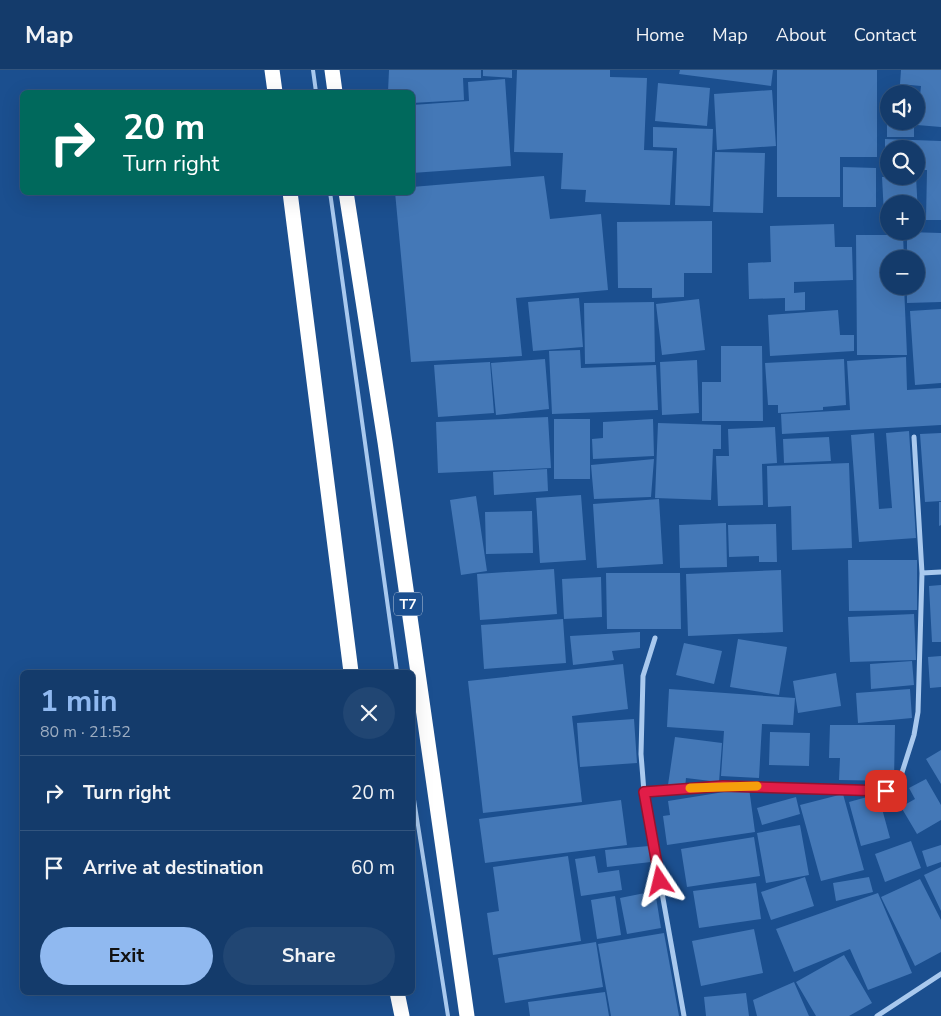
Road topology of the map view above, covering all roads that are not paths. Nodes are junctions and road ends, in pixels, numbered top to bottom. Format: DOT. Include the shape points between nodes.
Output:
graph roads {
  1 [pos="272,70"];
  2 [pos="313,70"];
  3 [pos="332,70"];
  4 [pos="275,90"];
  5 [pos="316,90"];
  6 [pos="335,90"];
  7 [pos="290,195"];
  8 [pos="330,195"];
  9 [pos="346,195"];
  10 [pos="914,437"];
  11 [pos="941,572"];
  12 [pos="922,573"];
  13 [pos="655,638"];
  14 [pos="351,670"];
  15 [pos="397,670"];
  16 [pos="644,792"];
  17 [pos="415,806"];
  18 [pos="941,974"];
  19 [pos="398,995"];
  20 [pos="402,1016"];
  21 [pos="448,1016"];
  22 [pos="467,1016"];
  23 [pos="684,1016"];
  24 [pos="877,1016"];
  1 -- 4 [label="highway"];
  2 -- 5 [label="lane"];
  3 -- 6 [label="highway"];
  7 -- 14 [label="highway"];
  8 -- 15 [label="lane"];
  9 -- 22 [label="highway, T7" via="386,442"];
  10 -- 12 [label="street"];
  11 -- 12 [label="street"];
  12 -- 16 [label="street" via="918,712 898,785 886,791 723,786"];
  13 -- 16 [label="street" via="643,676 641,754"];
  16 -- 23 [label="street"];
  17 -- 21 [label="lane"];
  18 -- 24 [label="street"];
  19 -- 20 [label="highway"];
}
